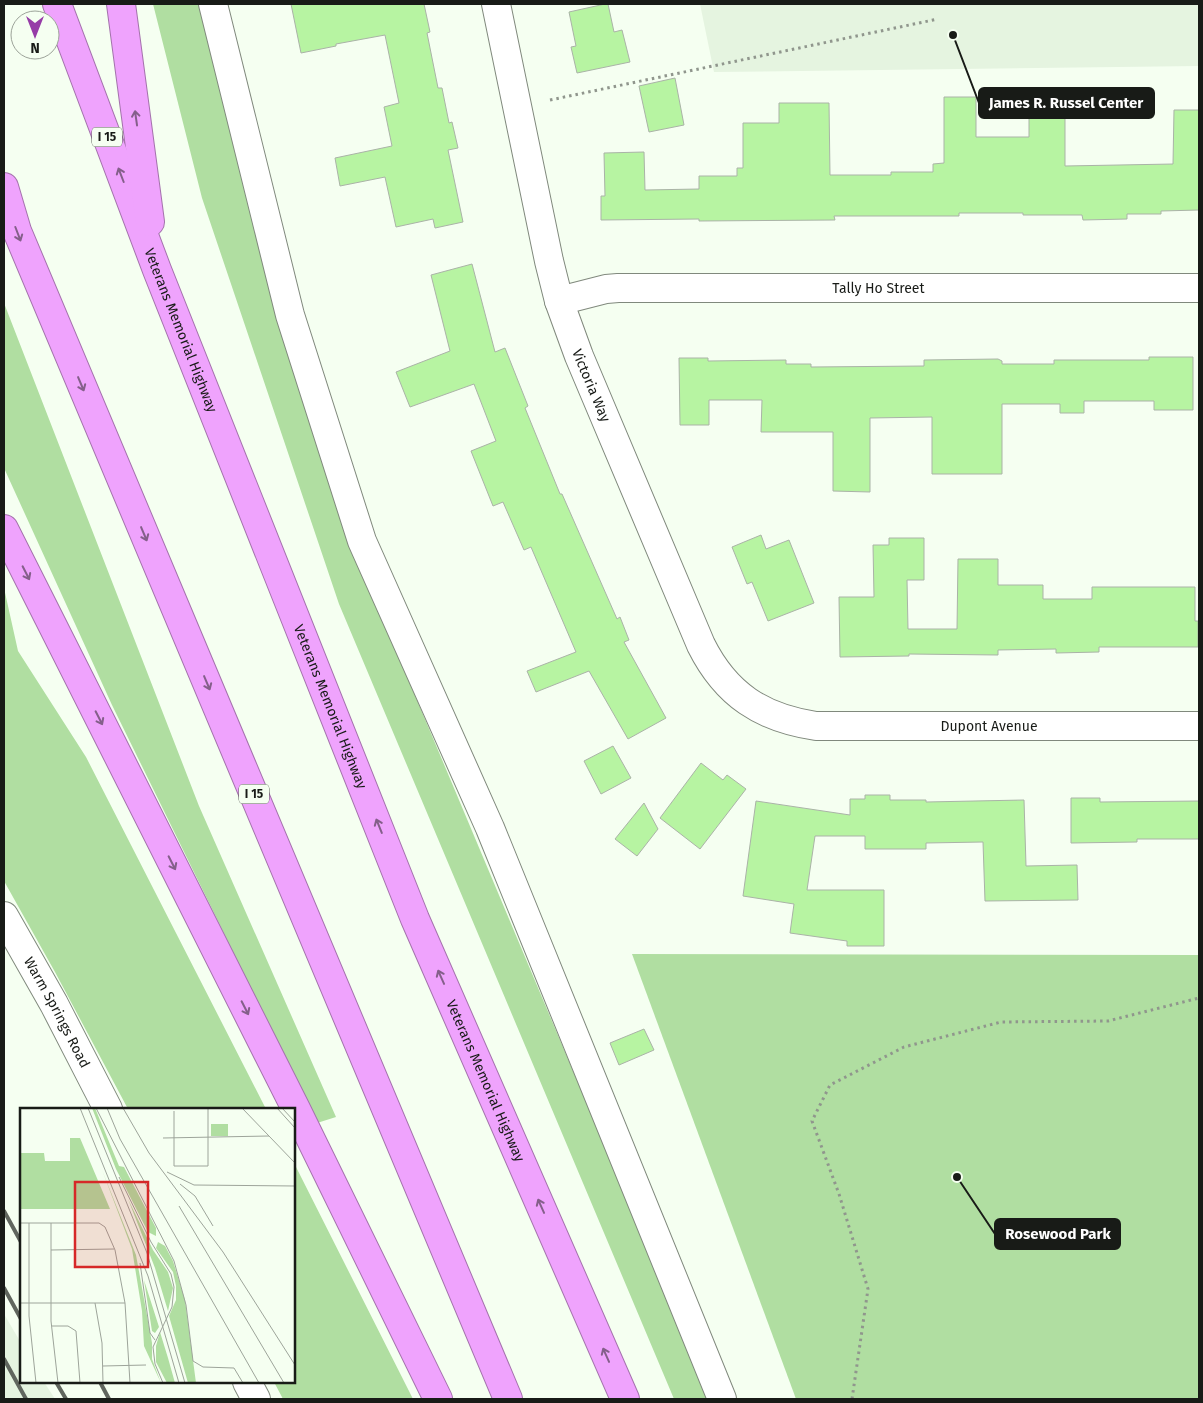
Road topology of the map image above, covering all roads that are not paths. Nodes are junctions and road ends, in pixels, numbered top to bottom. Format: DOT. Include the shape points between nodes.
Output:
graph roads {
  1 [pos="57,4"];
  2 [pos="121,4"];
  3 [pos="213,4"];
  4 [pos="496,4"];
  5 [pos="4,187"];
  6 [pos="157,270"];
  7 [pos="1199,288"];
  8 [pos="559,301"];
  9 [pos="4,529"];
  10 [pos="780,718"];
  11 [pos="1199,726"];
  12 [pos="4,916"];
  13 [pos="107,1108"];
  14 [pos="248,1383"];
  15 [pos="256,1399"];
  16 [pos="438,1399"];
  17 [pos="508,1399"];
  18 [pos="626,1399"];
  19 [pos="722,1399"];
  6 -- 1 [label="highway, Veterans Memorial Highway / I 15, one-way"];
  6 -- 2 [label="highway, one-way"];
  3 -- 19 [label="street" via="290,315 362,541 490,828"];
  4 -- 8 [label="street, Victoria Way"];
  5 -- 17 [label="highway, I 15, one-way" via="17,231"];
  18 -- 6 [label="highway, Veterans Memorial Highway / I 15, one-way" via="416,918"];
  7 -- 8 [label="street, Tally Ho Street" via="618,288"];
  8 -- 10 [label="street, Victoria Way" via="583,365 710,662 740,696"];
  9 -- 16 [label="highway, one-way"];
  10 -- 11 [label="street, Dupont Avenue" via="834,726"];
  12 -- 13 [label="street, Warm Springs Road"];
  14 -- 15 [label="street"];
}
